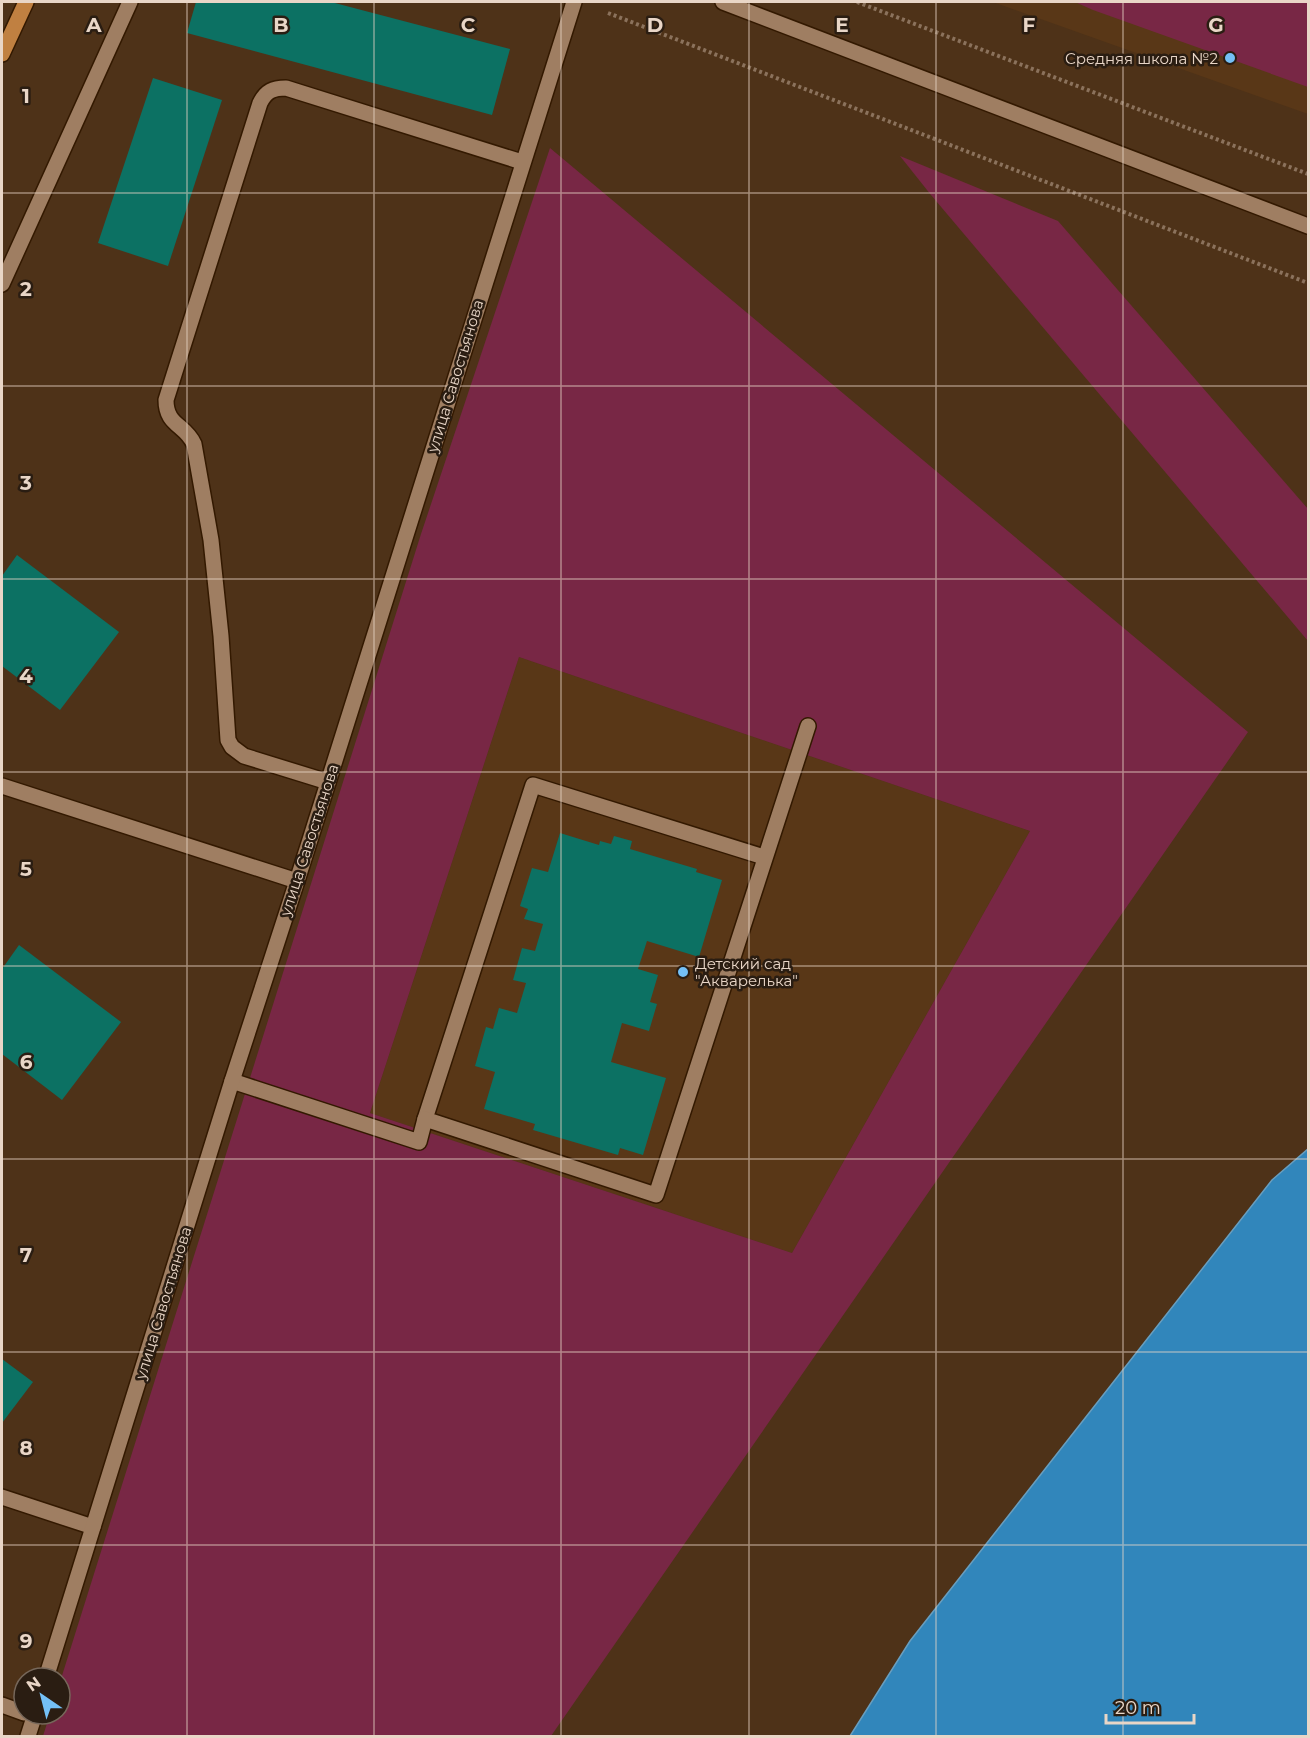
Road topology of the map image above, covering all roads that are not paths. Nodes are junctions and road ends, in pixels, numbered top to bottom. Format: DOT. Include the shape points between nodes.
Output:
graph roads {
  1 [pos="26,2"];
  2 [pos="130,2"];
  3 [pos="574,2"];
  4 [pos="723,2"];
  5 [pos="2,54"];
  6 [pos="522,162"];
  7 [pos="1308,226"];
  8 [pos="2,284"];
  9 [pos="808,726"];
  10 [pos="328,782"];
  11 [pos="2,786"];
  12 [pos="764,857"];
  13 [pos="297,881"];
  14 [pos="232,1081"];
  15 [pos="424,1119"];
  16 [pos="2,1497"];
  17 [pos="93,1527"];
  18 [pos="50,1666"];
  1 -- 5 [label="main road"];
  2 -- 8 [label="street"];
  3 -- 6 [label="street, улица Савостьянова"];
  4 -- 7 [label="street"];
  6 -- 10 [label="street, улица Савостьянова"];
  6 -- 10 [label="street" via="286,88 270,90 260,103 170,389 166,410 174,423 190,434 194,444 207,518 228,740 244,756"];
  9 -- 12 [label="street"];
  10 -- 13 [label="street, улица Савостьянова"];
  11 -- 13 [label="street"];
  12 -- 15 [label="street" via="533,785"];
  12 -- 15 [label="street" via="656,1195"];
  13 -- 14 [label="street, улица Савостьянова"];
  14 -- 15 [label="street" via="419,1142"];
  14 -- 17 [label="street, улица Савостьянова"];
  16 -- 17 [label="street"];
  17 -- 18 [label="street, улица Савостьянова"];
}
